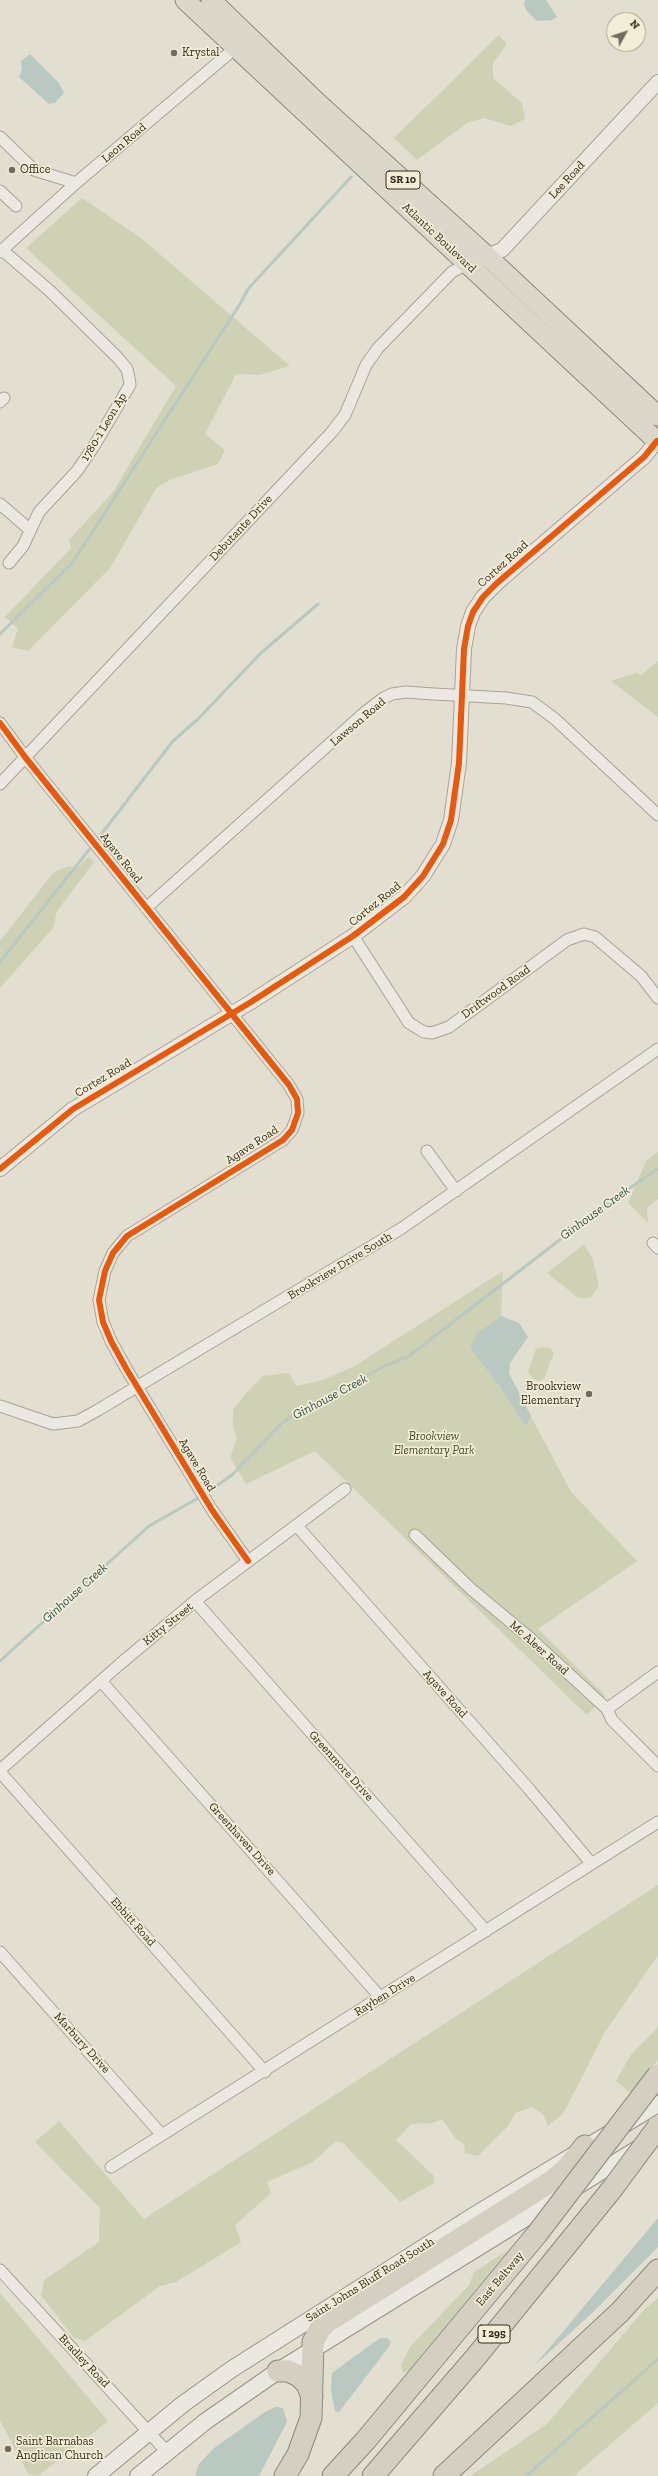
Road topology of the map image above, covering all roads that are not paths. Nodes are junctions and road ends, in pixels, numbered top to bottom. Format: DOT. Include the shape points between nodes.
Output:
graph roads {
  1 [pos="185,0"];
  2 [pos="211,0"];
  3 [pos="242,42"];
  4 [pos="658,82"];
  5 [pos="0,137"];
  6 [pos="76,183"];
  7 [pos="0,192"];
  8 [pos="16,206"];
  9 [pos="1,251"];
  10 [pos="487,256"];
  11 [pos="467,264"];
  12 [pos="658,416"];
  13 [pos="658,438"];
  14 [pos="0,504"];
  15 [pos="29,529"];
  16 [pos="10,563"];
  17 [pos="463,696"];
  18 [pos="0,723"];
  19 [pos="25,757"];
  20 [pos="0,784"];
  21 [pos="658,815"];
  22 [pos="146,908"];
  23 [pos="353,936"];
  24 [pos="658,998"];
  25 [pos="230,1014"];
  26 [pos="658,1049"];
  27 [pos="426,1151"];
  28 [pos="0,1169"];
  29 [pos="456,1191"];
  30 [pos="138,1387"];
  31 [pos="0,1408"];
  32 [pos="345,1489"];
  33 [pos="297,1526"];
  34 [pos="415,1535"];
  35 [pos="248,1561"];
  36 [pos="195,1601"];
  37 [pos="658,1672"];
  38 [pos="101,1681"];
  39 [pos="607,1709"];
  40 [pos="658,1766"];
  41 [pos="0,1771"];
  42 [pos="658,1822"];
  43 [pos="591,1863"];
  44 [pos="486,1931"];
  45 [pos="0,1952"];
  46 [pos="381,1998"];
  47 [pos="265,2072"];
  48 [pos="658,2075"];
  49 [pos="658,2104"];
  50 [pos="658,2127"];
  51 [pos="162,2135"];
  52 [pos="658,2138"];
  53 [pos="585,2146"];
  54 [pos="111,2167"];
  55 [pos="0,2270"];
  56 [pos="658,2270"];
  57 [pos="312,2351"];
  58 [pos="278,2371"];
  59 [pos="313,2399"];
  60 [pos="149,2431"];
  61 [pos="167,2452"];
  62 [pos="96,2476"];
  63 [pos="138,2476"];
  64 [pos="285,2476"];
  65 [pos="333,2476"];
  66 [pos="373,2476"];
  67 [pos="444,2476"];
  1 -- 3 [label="highway, Atlantic Boulevard / SR 10"];
  2 -- 3 [label="highway, Atlantic Boulevard / SR 10"];
  3 -- 6 [label="street, Leon Road"];
  3 -- 10 [label="highway, Atlantic Boulevard / SR 10"];
  3 -- 11 [label="highway, Atlantic Boulevard / SR 10"];
  4 -- 10 [label="street, Lee Road" via="502,250"];
  5 -- 6 [label="street" via="34,170"];
  6 -- 9 [label="street, Leon Road"];
  7 -- 8 [label="street"];
  9 -- 15 [label="street, 1780-1 Leon Ap" via="50,291 118,358 127,369 130,378 130,385 94,446 76,471 39,512"];
  10 -- 11 [label="street, Lee Road"];
  10 -- 12 [label="highway, Atlantic Boulevard / SR 10"];
  11 -- 13 [label="highway, Atlantic Boulevard / SR 10" via="635,421"];
  11 -- 19 [label="street, Debutante Drive" via="452,272 378,348 366,365 345,415 332,433"];
  13 -- 17 [label="street, Cortez Road" via="644,457 483,597 468,626 464,649"];
  14 -- 15 [label="street"];
  15 -- 16 [label="street, 1780-1 Leon Ap" via="23,546"];
  17 -- 21 [label="street, Lawson Road" via="521,700 541,708"];
  17 -- 22 [label="street, Lawson Road" via="406,692 382,699"];
  17 -- 23 [label="street, Cortez Road" via="456,788 451,820 443,844 423,876 404,897"];
  18 -- 19 [label="street, Agave Road"];
  19 -- 20 [label="street, Debutante Drive"];
  19 -- 22 [label="street, Agave Road"];
  22 -- 25 [label="street, Agave Road"];
  23 -- 24 [label="street, Driftwood Road" via="409,1023 424,1032 449,1027 567,940 584,934 595,937 641,976"];
  23 -- 25 [label="street, Cortez Road"];
  25 -- 28 [label="street, Cortez Road" via="73,1109"];
  25 -- 30 [label="street, Agave Road" via="289,1085 297,1099 298,1113 292,1130 283,1140 127,1236 113,1253 105,1271 99,1300 103,1322"];
  26 -- 29 [label="street, Brookview Drive South"];
  27 -- 29 [label="street"];
  29 -- 30 [label="street, Brookview Drive South" via="402,1228"];
  30 -- 31 [label="street, Brookview Drive South" via="78,1421 53,1424"];
  30 -- 35 [label="street, Agave Road" via="212,1510"];
  32 -- 33 [label="street, Kitty Street"];
  33 -- 35 [label="street, Kitty Street"];
  33 -- 43 [label="street, Agave Road"];
  34 -- 39 [label="street, Mc Aleer Road" via="471,1589"];
  35 -- 36 [label="street, Kitty Street"];
  36 -- 38 [label="street, Kitty Street"];
  36 -- 44 [label="street, Greenmore Drive"];
  37 -- 39 [label="street"];
  38 -- 41 [label="street, Kitty Street"];
  38 -- 46 [label="street, Greenhaven Drive"];
  39 -- 40 [label="street, Mc Aleer Road" via="612,1720"];
  41 -- 47 [label="street, Ebbitt Road"];
  42 -- 43 [label="street, Rayben Drive"];
  43 -- 44 [label="street, Rayben Drive"];
  44 -- 46 [label="street, Rayben Drive"];
  45 -- 51 [label="street, Marbury Drive"];
  46 -- 47 [label="street, Rayben Drive"];
  47 -- 51 [label="street, Rayben Drive"];
  48 -- 65 [label="highway, East Beltway / I 295, bridge" via="537,2234 366,2440"];
  49 -- 53 [label="main road, Saint Johns Bluff Road South"];
  50 -- 66 [label="highway, I 295, bridge" via="612,2189 474,2358"];
  51 -- 54 [label="street, Rayben Drive"];
  52 -- 57 [label="main road"];
  53 -- 57 [label="highway" via="552,2181 327,2322 316,2335"];
  53 -- 60 [label="main road, Saint Johns Bluff Road South" via="308,2319 183,2404"];
  55 -- 60 [label="street, Bradley Road"];
  56 -- 67 [label="highway" via="620,2312"];
  57 -- 58 [label="main road"];
  57 -- 59 [label="highway"];
  58 -- 59 [label="highway" via="293,2373 303,2380"];
  58 -- 61 [label="main road" via="206,2421"];
  59 -- 64 [label="highway" via="305,2438"];
  60 -- 61 [label="street, Bradley Road"];
  60 -- 62 [label="main road, Saint Johns Bluff Road South"];
  61 -- 63 [label="main road"];
}
